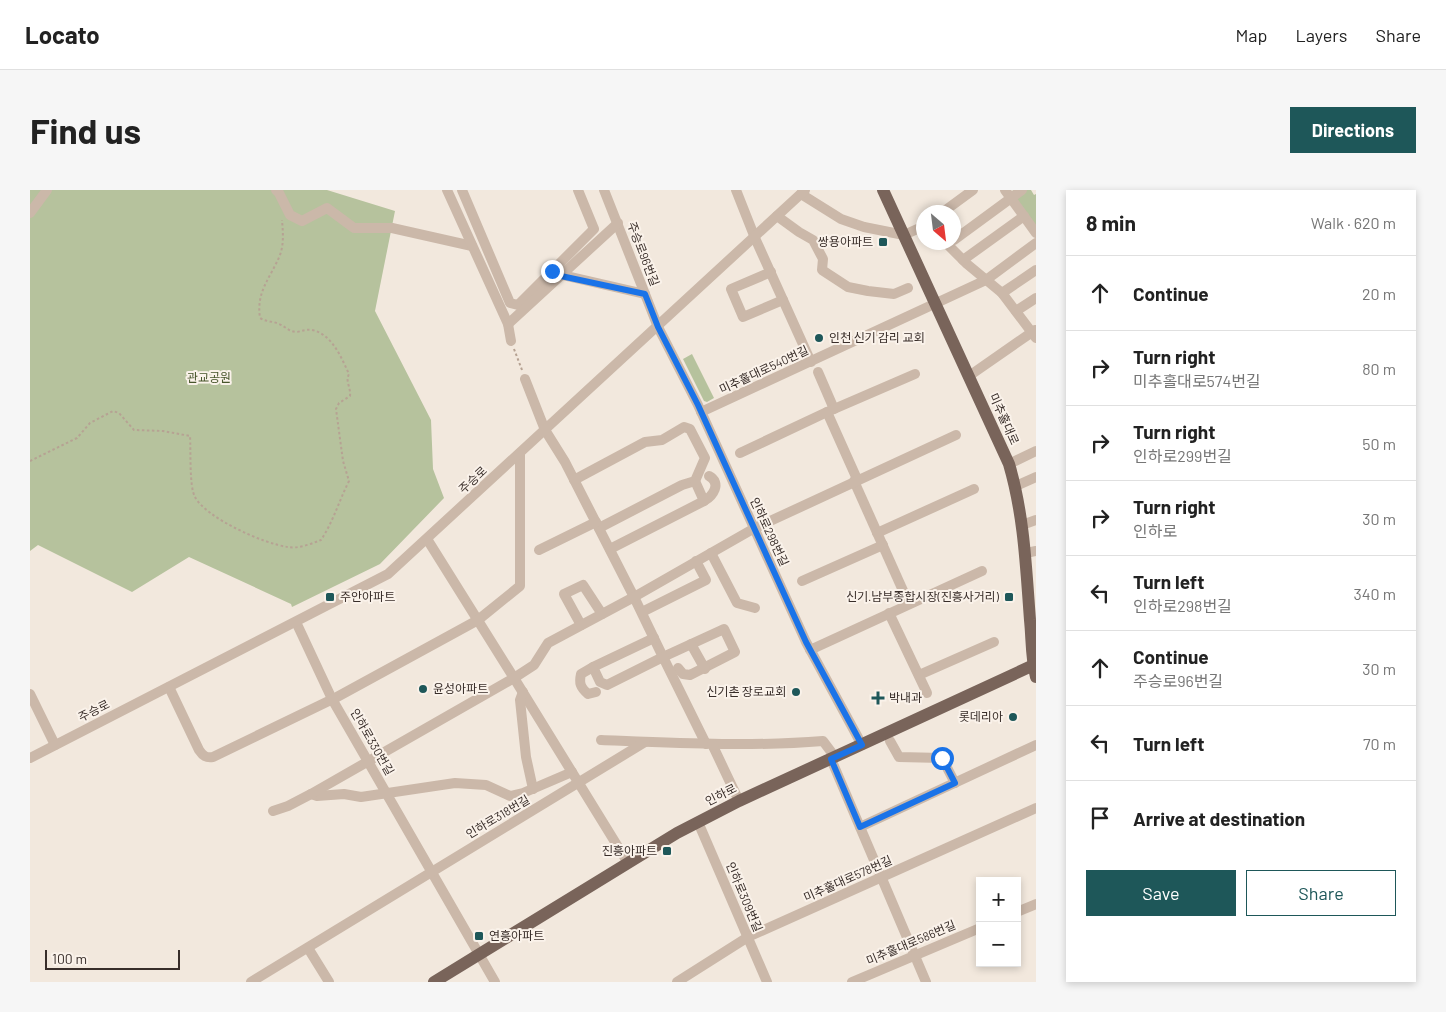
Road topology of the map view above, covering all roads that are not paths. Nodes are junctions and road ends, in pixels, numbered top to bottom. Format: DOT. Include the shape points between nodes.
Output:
graph roads {
  1 [pos="47,190"];
  2 [pos="276,190"];
  3 [pos="447,190"];
  4 [pos="462,190"];
  5 [pos="578,190"];
  6 [pos="604,190"];
  7 [pos="736,190"];
  8 [pos="883,190"];
  9 [pos="973,190"];
  10 [pos="1022,190"];
  11 [pos="803,192"];
  12 [pos="1007,194"];
  13 [pos="953,205"];
  14 [pos="30,213"];
  15 [pos="777,216"];
  16 [pos="1024,216"];
  17 [pos="618,223"];
  18 [pos="916,230"];
  19 [pos="961,232"];
  20 [pos="1036,233"];
  21 [pos="904,235"];
  22 [pos="755,238"];
  23 [pos="1036,243"];
  24 [pos="472,246"];
  25 [pos="955,250"];
  26 [pos="963,260"];
  27 [pos="1036,270"];
  28 [pos="770,272"];
  29 [pos="557,274"];
  30 [pos="986,280"];
  31 [pos="908,288"];
  32 [pos="1002,293"];
  33 [pos="645,294"];
  34 [pos="1036,298"];
  35 [pos="783,300"];
  36 [pos="935,304"];
  37 [pos="1016,311"];
  38 [pos="508,324"];
  39 [pos="658,327"];
  40 [pos="1034,333"];
  41 [pos="511,341"];
  42 [pos="811,362"];
  43 [pos="818,372"];
  44 [pos="916,374"];
  45 [pos="969,376"];
  46 [pos="525,379"];
  47 [pos="831,411"];
  48 [pos="701,412"];
  49 [pos="545,430"];
  50 [pos="956,435"];
  51 [pos="1036,451"];
  52 [pos="520,453"];
  53 [pos="740,453"];
  54 [pos="1009,464"];
  55 [pos="709,476"];
  56 [pos="1033,478"];
  57 [pos="574,480"];
  58 [pos="856,480"];
  59 [pos="695,481"];
  60 [pos="1016,486"];
  61 [pos="974,489"];
  62 [pos="704,501"];
  63 [pos="1036,520"];
  64 [pos="597,525"];
  65 [pos="1022,525"];
  66 [pos="754,529"];
  67 [pos="877,533"];
  68 [pos="426,539"];
  69 [pos="882,545"];
  70 [pos="610,549"];
  71 [pos="539,550"];
  72 [pos="1031,552"];
  73 [pos="711,553"];
  74 [pos="696,561"];
  75 [pos="982,571"];
  76 [pos="802,581"];
  77 [pos="634,597"];
  78 [pos="1033,602"];
  79 [pos="909,604"];
  80 [pos="755,608"];
  81 [pos="642,612"];
  82 [pos="889,613"];
  83 [pos="602,614"];
  84 [pos="478,620"];
  85 [pos="296,622"];
  86 [pos="581,625"];
  87 [pos="654,638"];
  88 [pos="994,642"];
  89 [pos="692,644"];
  90 [pos="810,650"];
  91 [pos="663,658"];
  92 [pos="593,667"];
  93 [pos="678,668"];
  94 [pos="1035,668"];
  95 [pos="705,669"];
  96 [pos="919,675"];
  97 [pos="514,678"];
  98 [pos="169,687"];
  99 [pos="523,692"];
  100 [pos="596,692"];
  101 [pos="30,694"];
  102 [pos="927,694"];
  103 [pos="332,699"];
  104 [pos="601,740"];
  105 [pos="890,741"];
  106 [pos="645,742"];
  107 [pos="709,744"];
  108 [pos="1036,744"];
  109 [pos="55,745"];
  110 [pos="862,745"];
  111 [pos="30,758"];
  112 [pos="833,758"];
  113 [pos="368,762"];
  114 [pos="572,772"];
  115 [pos="578,783"];
  116 [pos="955,783"];
  117 [pos="532,789"];
  118 [pos="386,792"];
  119 [pos="311,794"];
  120 [pos="739,802"];
  121 [pos="1036,808"];
  122 [pos="273,810"];
  123 [pos="698,822"];
  124 [pos="860,827"];
  125 [pos="628,864"];
  126 [pos="432,872"];
  127 [pos="881,878"];
  128 [pos="1036,904"];
  129 [pos="1021,910"];
  130 [pos="976,930"];
  131 [pos="748,938"];
  132 [pos="308,948"];
  133 [pos="479,955"];
  134 [pos="915,956"];
  135 [pos="252,982"];
  136 [pos="329,982"];
  137 [pos="434,982"];
  138 [pos="495,982"];
  139 [pos="676,982"];
  140 [pos="767,982"];
  141 [pos="852,982"];
  142 [pos="926,982"];
  1 -- 14 [label="street"];
  2 -- 24 [label="street" via="290,215 302,221 328,208 354,228 392,228"];
  3 -- 24 [label="street"];
  4 -- 29 [label="street" via="510,303 518,305"];
  5 -- 29 [label="street" via="594,229"];
  6 -- 17 [label="street, 주승로96번길"];
  7 -- 22 [label="street"];
  8 -- 21 [label="main road, 미추홀대로"];
  9 -- 13 [label="street"];
  10 -- 12 [label="street"];
  11 -- 15 [label="street, 주승로"];
  11 -- 21 [label="street" via="841,219"];
  12 -- 16 [label="street"];
  12 -- 19 [label="street"];
  15 -- 22 [label="street, 주승로"];
  15 -- 31 [label="street" via="813,240 823,259 822,270 848,287 894,294"];
  16 -- 20 [label="street"];
  16 -- 26 [label="street"];
  17 -- 29 [label="street"];
  17 -- 33 [label="street, 주승로96번길"];
  18 -- 21 [label="street"];
  21 -- 36 [label="main road, 미추홀대로"];
  22 -- 28 [label="street"];
  22 -- 39 [label="street, 주승로"];
  23 -- 30 [label="street, 미추홀대로540번길"];
  24 -- 38 [label="street"];
  25 -- 26 [label="street"];
  26 -- 30 [label="street"];
  27 -- 32 [label="street"];
  28 -- 35 [label="street"];
  28 -- 35 [label="street" via="731,289 743,317"];
  29 -- 33 [label="street"];
  29 -- 38 [label="street"];
  30 -- 32 [label="street"];
  30 -- 36 [label="street, 미추홀대로540번길"];
  32 -- 37 [label="street"];
  33 -- 39 [label="street, 주승로96번길"];
  34 -- 37 [label="street"];
  35 -- 42 [label="street"];
  36 -- 42 [label="street, 미추홀대로540번길"];
  36 -- 45 [label="main road, 미추홀대로"];
  37 -- 40 [label="street"];
  38 -- 41 [label="street"];
  39 -- 48 [label="street, 인하로298번길"];
  39 -- 49 [label="street, 주승로"];
  40 -- 45 [label="street"];
  42 -- 48 [label="street, 미추홀대로540번길"];
  43 -- 47 [label="street"];
  44 -- 47 [label="street"];
  45 -- 54 [label="main road, 미추홀대로"];
  46 -- 49 [label="street"];
  47 -- 53 [label="street"];
  47 -- 58 [label="street"];
  48 -- 66 [label="street, 인하로298번길"];
  49 -- 52 [label="street, 주승로"];
  49 -- 57 [label="street"];
  50 -- 58 [label="street"];
  51 -- 54 [label="street, 미추홀대로"];
  52 -- 68 [label="street, 주승로"];
  52 -- 84 [label="street" via="520,586"];
  54 -- 60 [label="main road, 미추홀대로"];
  55 -- 62 [label="street" via="716,483 715,490 712,497"];
  56 -- 60 [label="street"];
  57 -- 59 [label="street" via="645,442 662,440 684,427 690,429 705,458"];
  57 -- 64 [label="street"];
  58 -- 66 [label="street"];
  58 -- 67 [label="street"];
  59 -- 62 [label="street"];
  59 -- 64 [label="street"];
  60 -- 65 [label="main road, 미추홀대로"];
  61 -- 67 [label="street"];
  62 -- 70 [label="street"];
  63 -- 65 [label="street"];
  64 -- 70 [label="street"];
  64 -- 71 [label="street"];
  65 -- 72 [label="main road, 미추홀대로"];
  66 -- 73 [label="street"];
  66 -- 90 [label="street, 인하로298번길"];
  67 -- 69 [label="street"];
  68 -- 84 [label="street"];
  68 -- 85 [label="street, 주승로" via="388,574"];
  69 -- 76 [label="street"];
  69 -- 79 [label="street"];
  70 -- 77 [label="street"];
  72 -- 78 [label="main road, 미추홀대로"];
  73 -- 74 [label="street"];
  73 -- 80 [label="street" via="737,603"];
  74 -- 77 [label="street"];
  74 -- 81 [label="street" via="706,580"];
  75 -- 79 [label="street"];
  77 -- 81 [label="street"];
  77 -- 83 [label="street"];
  78 -- 94 [label="main road, 미추홀대로"];
  79 -- 82 [label="street"];
  81 -- 87 [label="street"];
  82 -- 90 [label="street"];
  82 -- 96 [label="street"];
  83 -- 86 [label="street"];
  83 -- 86 [label="street" via="584,585 564,594"];
  84 -- 97 [label="street"];
  84 -- 103 [label="street"];
  85 -- 98 [label="street, 주승로"];
  85 -- 103 [label="street, 인하로330번길"];
  86 -- 97 [label="street" via="548,643 534,665"];
  87 -- 91 [label="street"];
  87 -- 92 [label="street"];
  88 -- 96 [label="street"];
  89 -- 91 [label="street"];
  89 -- 95 [label="street"];
  89 -- 95 [label="street" via="724,629 735,652"];
  90 -- 110 [label="street, 인하로298번길"];
  91 -- 92 [label="street" via="608,685 600,682"];
  91 -- 107 [label="street"];
  92 -- 100 [label="street" via="581,674 579,681 588,694"];
  93 -- 95 [label="street" via="690,676"];
  94 -- 110 [label="main road, 인하로"];
  96 -- 102 [label="street"];
  97 -- 99 [label="street"];
  97 -- 113 [label="street"];
  98 -- 103 [label="street" via="199,750 207,757 213,757"];
  98 -- 109 [label="street, 주승로"];
  99 -- 114 [label="street"];
  99 -- 117 [label="street" via="520,700"];
  101 -- 109 [label="street"];
  103 -- 113 [label="street, 인하로330번길"];
  104 -- 106 [label="street"];
  105 -- 116 [label="street" via="899,757 942,758"];
  106 -- 107 [label="street"];
  106 -- 115 [label="street, 인하로318번길"];
  107 -- 112 [label="street" via="823,741"];
  107 -- 120 [label="street"];
  108 -- 116 [label="street"];
  109 -- 111 [label="street, 주승로"];
  110 -- 112 [label="main road, 인하로"];
  112 -- 120 [label="main road, 인하로"];
  112 -- 124 [label="street"];
  113 -- 118 [label="street, 인하로330번길"];
  113 -- 119 [label="street"];
  114 -- 115 [label="street"];
  114 -- 117 [label="street"];
  115 -- 125 [label="street"];
  115 -- 126 [label="street, 인하로318번길"];
  116 -- 124 [label="street"];
  117 -- 118 [label="street" via="510,796 486,784 456,783"];
  118 -- 119 [label="street" via="361,797"];
  118 -- 126 [label="street, 인하로330번길"];
  119 -- 122 [label="street"];
  120 -- 123 [label="main road, 인하로"];
  121 -- 127 [label="street, 미추홀대로578번길"];
  123 -- 125 [label="main road, 인하로"];
  123 -- 131 [label="street, 인하로309번길"];
  124 -- 127 [label="street"];
  125 -- 133 [label="main road, 인하로"];
  126 -- 132 [label="street"];
  126 -- 133 [label="street, 인하로330번길"];
  127 -- 131 [label="street, 미추홀대로578번길"];
  127 -- 134 [label="street"];
  128 -- 129 [label="street"];
  130 -- 134 [label="street, 미추홀대로586번길"];
  131 -- 139 [label="street, 미추홀대로578번길"];
  131 -- 140 [label="street, 인하로309번길"];
  132 -- 135 [label="street"];
  132 -- 136 [label="street"];
  133 -- 137 [label="main road, 인하로"];
  133 -- 138 [label="street, 인하로330번길"];
  134 -- 141 [label="street, 미추홀대로586번길"];
  134 -- 142 [label="street"];
}
